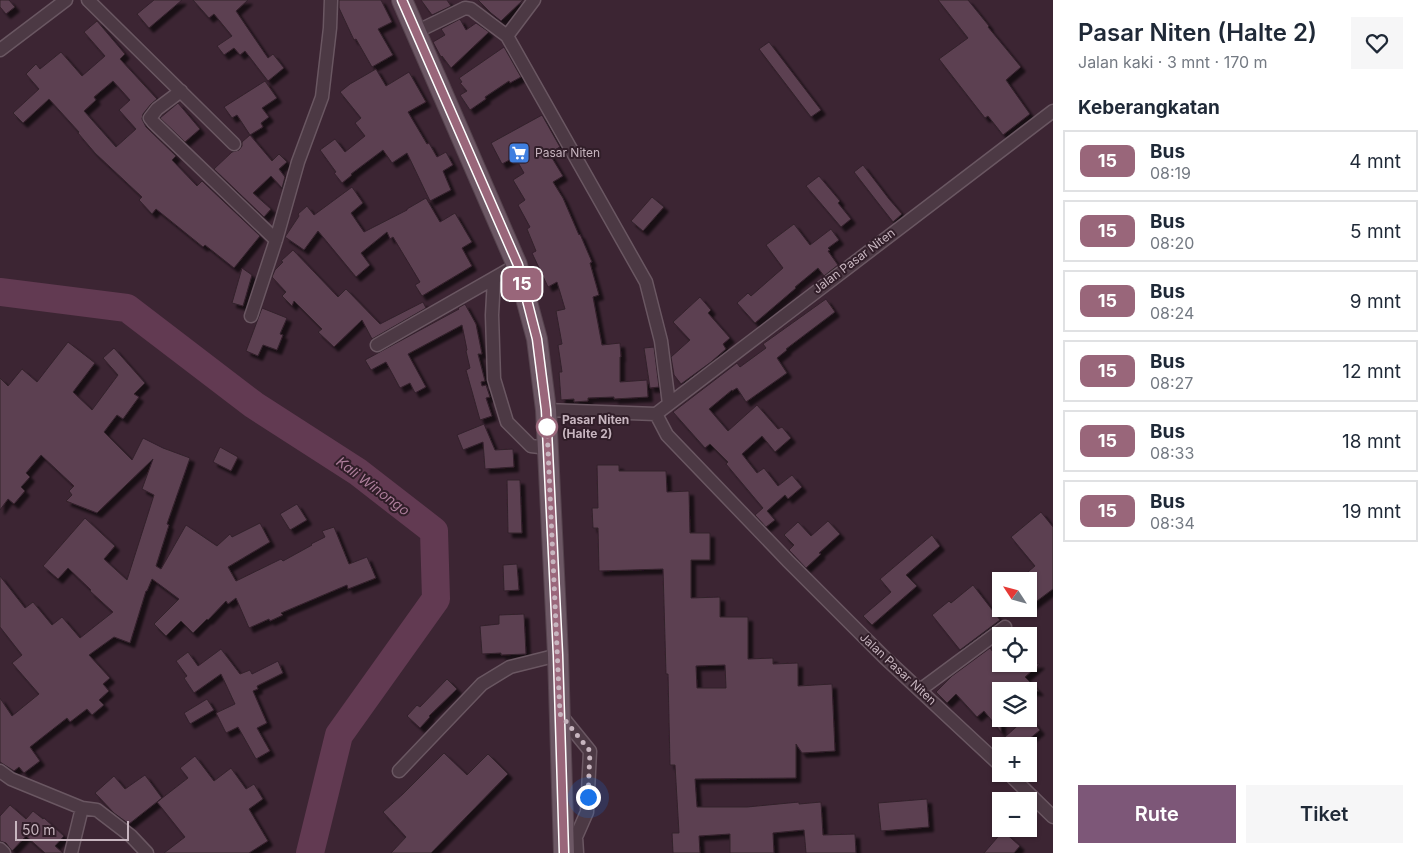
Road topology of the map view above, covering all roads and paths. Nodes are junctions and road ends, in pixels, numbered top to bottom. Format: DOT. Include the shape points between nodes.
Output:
graph roads {
  1 [pos="66,0"];
  2 [pos="88,0"];
  3 [pos="331,0"];
  4 [pos="402,0"];
  5 [pos="534,0"];
  6 [pos="416,32"];
  7 [pos="507,36"];
  8 [pos="0,50"];
  9 [pos="181,91"];
  10 [pos="1053,111"];
  11 [pos="234,144"];
  12 [pos="276,240"];
  13 [pos="518,265"];
  14 [pos="494,278"];
  15 [pos="251,316"];
  16 [pos="377,345"];
  17 [pos="669,404"];
  18 [pos="546,410"];
  19 [pos="656,414"];
  20 [pos="548,448"];
  21 [pos="992,637"];
  22 [pos="558,655"];
  23 [pos="920,690"];
  24 [pos="560,714"];
  25 [pos="992,758"];
  26 [pos="0,771"];
  27 [pos="399,771"];
  28 [pos="1018,782"];
  29 [pos="82,808"];
  30 [pos="1051,810"];
  31 [pos="568,842"];
  32 [pos="0,849"];
  33 [pos="4,853"];
  34 [pos="71,853"];
  35 [pos="146,853"];
  36 [pos="577,853"];
  1 -- 8 [label="street"];
  2 -- 9 [label="street"];
  3 -- 12 [label="street" via="322,97 298,162"];
  4 -- 6 [label="main road"];
  5 -- 7 [label="street"];
  6 -- 7 [label="street" via="465,8"];
  6 -- 13 [label="main road"];
  7 -- 17 [label="street" via="646,282 661,341"];
  9 -- 11 [label="street"];
  9 -- 12 [label="street" via="150,118"];
  10 -- 17 [label="street, Jalan Pasar Niten"];
  12 -- 15 [label="street"];
  13 -- 14 [label="street"];
  13 -- 18 [label="main road" via="537,339"];
  14 -- 16 [label="street"];
  14 -- 20 [label="street" via="494,380 507,422 530,446"];
  17 -- 19 [label="street, Jalan Pasar Niten"];
  18 -- 19 [label="street"];
  18 -- 20 [label="main road"];
  19 -- 23 [label="street, Jalan Pasar Niten" via="667,435 788,561"];
  20 -- 22 [label="main road"];
  21 -- 23 [label="street"];
  22 -- 24 [label="main road"];
  22 -- 27 [label="street" via="510,667 482,684"];
  23 -- 25 [label="street, Jalan Pasar Niten"];
  24 -- 31 [label="main road"];
  24 -- 31 [label="street" via="590,751 587,812"];
  26 -- 29 [label="street" via="11,779"];
  28 -- 30 [label="street"];
  29 -- 34 [label="street"];
  29 -- 35 [label="street" via="98,810 131,836"];
  31 -- 36 [label="street"];
  32 -- 33 [label="street"];
}
